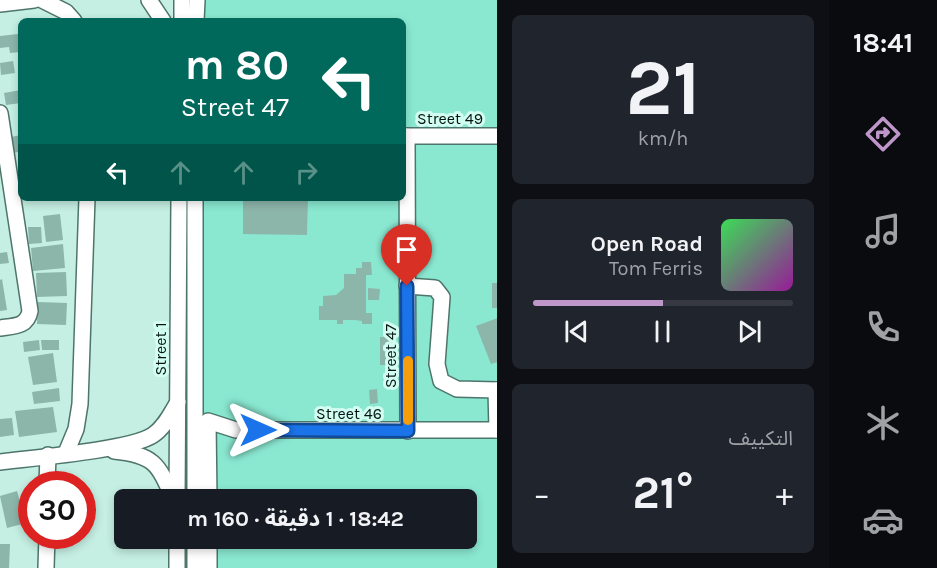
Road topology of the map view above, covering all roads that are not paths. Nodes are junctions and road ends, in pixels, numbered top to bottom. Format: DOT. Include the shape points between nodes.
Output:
graph roads {
  1 [pos="34,0"];
  2 [pos="42,0"];
  3 [pos="149,0"];
  4 [pos="182,0"];
  5 [pos="197,0"];
  6 [pos="0,4"];
  7 [pos="71,18"];
  8 [pos="161,18"];
  9 [pos="182,18"];
  10 [pos="196,18"];
  11 [pos="0,113"];
  12 [pos="406,136"];
  13 [pos="497,136"];
  14 [pos="87,201"];
  15 [pos="169,201"];
  16 [pos="180,201"];
  17 [pos="195,201"];
  18 [pos="406,201"];
  19 [pos="7,206"];
  20 [pos="407,286"];
  21 [pos="0,328"];
  22 [pos="177,339"];
  23 [pos="497,390"];
  24 [pos="178,400"];
  25 [pos="236,430"];
  26 [pos="497,430"];
  27 [pos="408,431"];
  28 [pos="209,444"];
  29 [pos="96,449"];
  30 [pos="66,453"];
  31 [pos="48,455"];
  32 [pos="0,462"];
  33 [pos="47,471"];
  34 [pos="170,489"];
  35 [pos="176,489"];
  36 [pos="195,489"];
  37 [pos="209,489"];
  38 [pos="47,549"];
  39 [pos="177,549"];
  40 [pos="195,549"];
  41 [pos="209,549"];
  42 [pos="46,568"];
  43 [pos="177,568"];
  44 [pos="195,568"];
  45 [pos="209,568"];
  1 -- 6 [label="street"];
  2 -- 7 [label="street"];
  3 -- 8 [label="street"];
  4 -- 9 [label="street"];
  5 -- 10 [label="street"];
  11 -- 19 [label="street"];
  12 -- 13 [label="street, Street 49"];
  14 -- 30 [label="street" via="80,404 76,429"];
  15 -- 22 [label="street" via="171,315"];
  16 -- 22 [label="street, Street 1"];
  17 -- 36 [label="street"];
  18 -- 20 [label="street, Street 47"];
  19 -- 21 [label="street" via="30,311 23,324"];
  20 -- 23 [label="street" via="435,288 442,297 437,364 441,381 457,389"];
  20 -- 27 [label="street, Street 47"];
  22 -- 24 [label="street, Street 1"];
  23 -- 26 [label="street"];
  24 -- 29 [label="street" via="161,429 152,436"];
  24 -- 35 [label="street, Street 1"];
  25 -- 27 [label="street, Street 46"];
  25 -- 28 [label="street, Street 46"];
  25 -- 28 [label="street, Street 46" via="208,420"];
  26 -- 27 [label="street, Street 46"];
  28 -- 37 [label="street"];
  29 -- 30 [label="street"];
  29 -- 34 [label="street" via="146,456 157,466"];
  30 -- 31 [label="street"];
  31 -- 32 [label="street"];
  31 -- 33 [label="street"];
  38 -- 42 [label="street"];
  39 -- 43 [label="street"];
  40 -- 44 [label="street"];
  41 -- 45 [label="street"];
}
